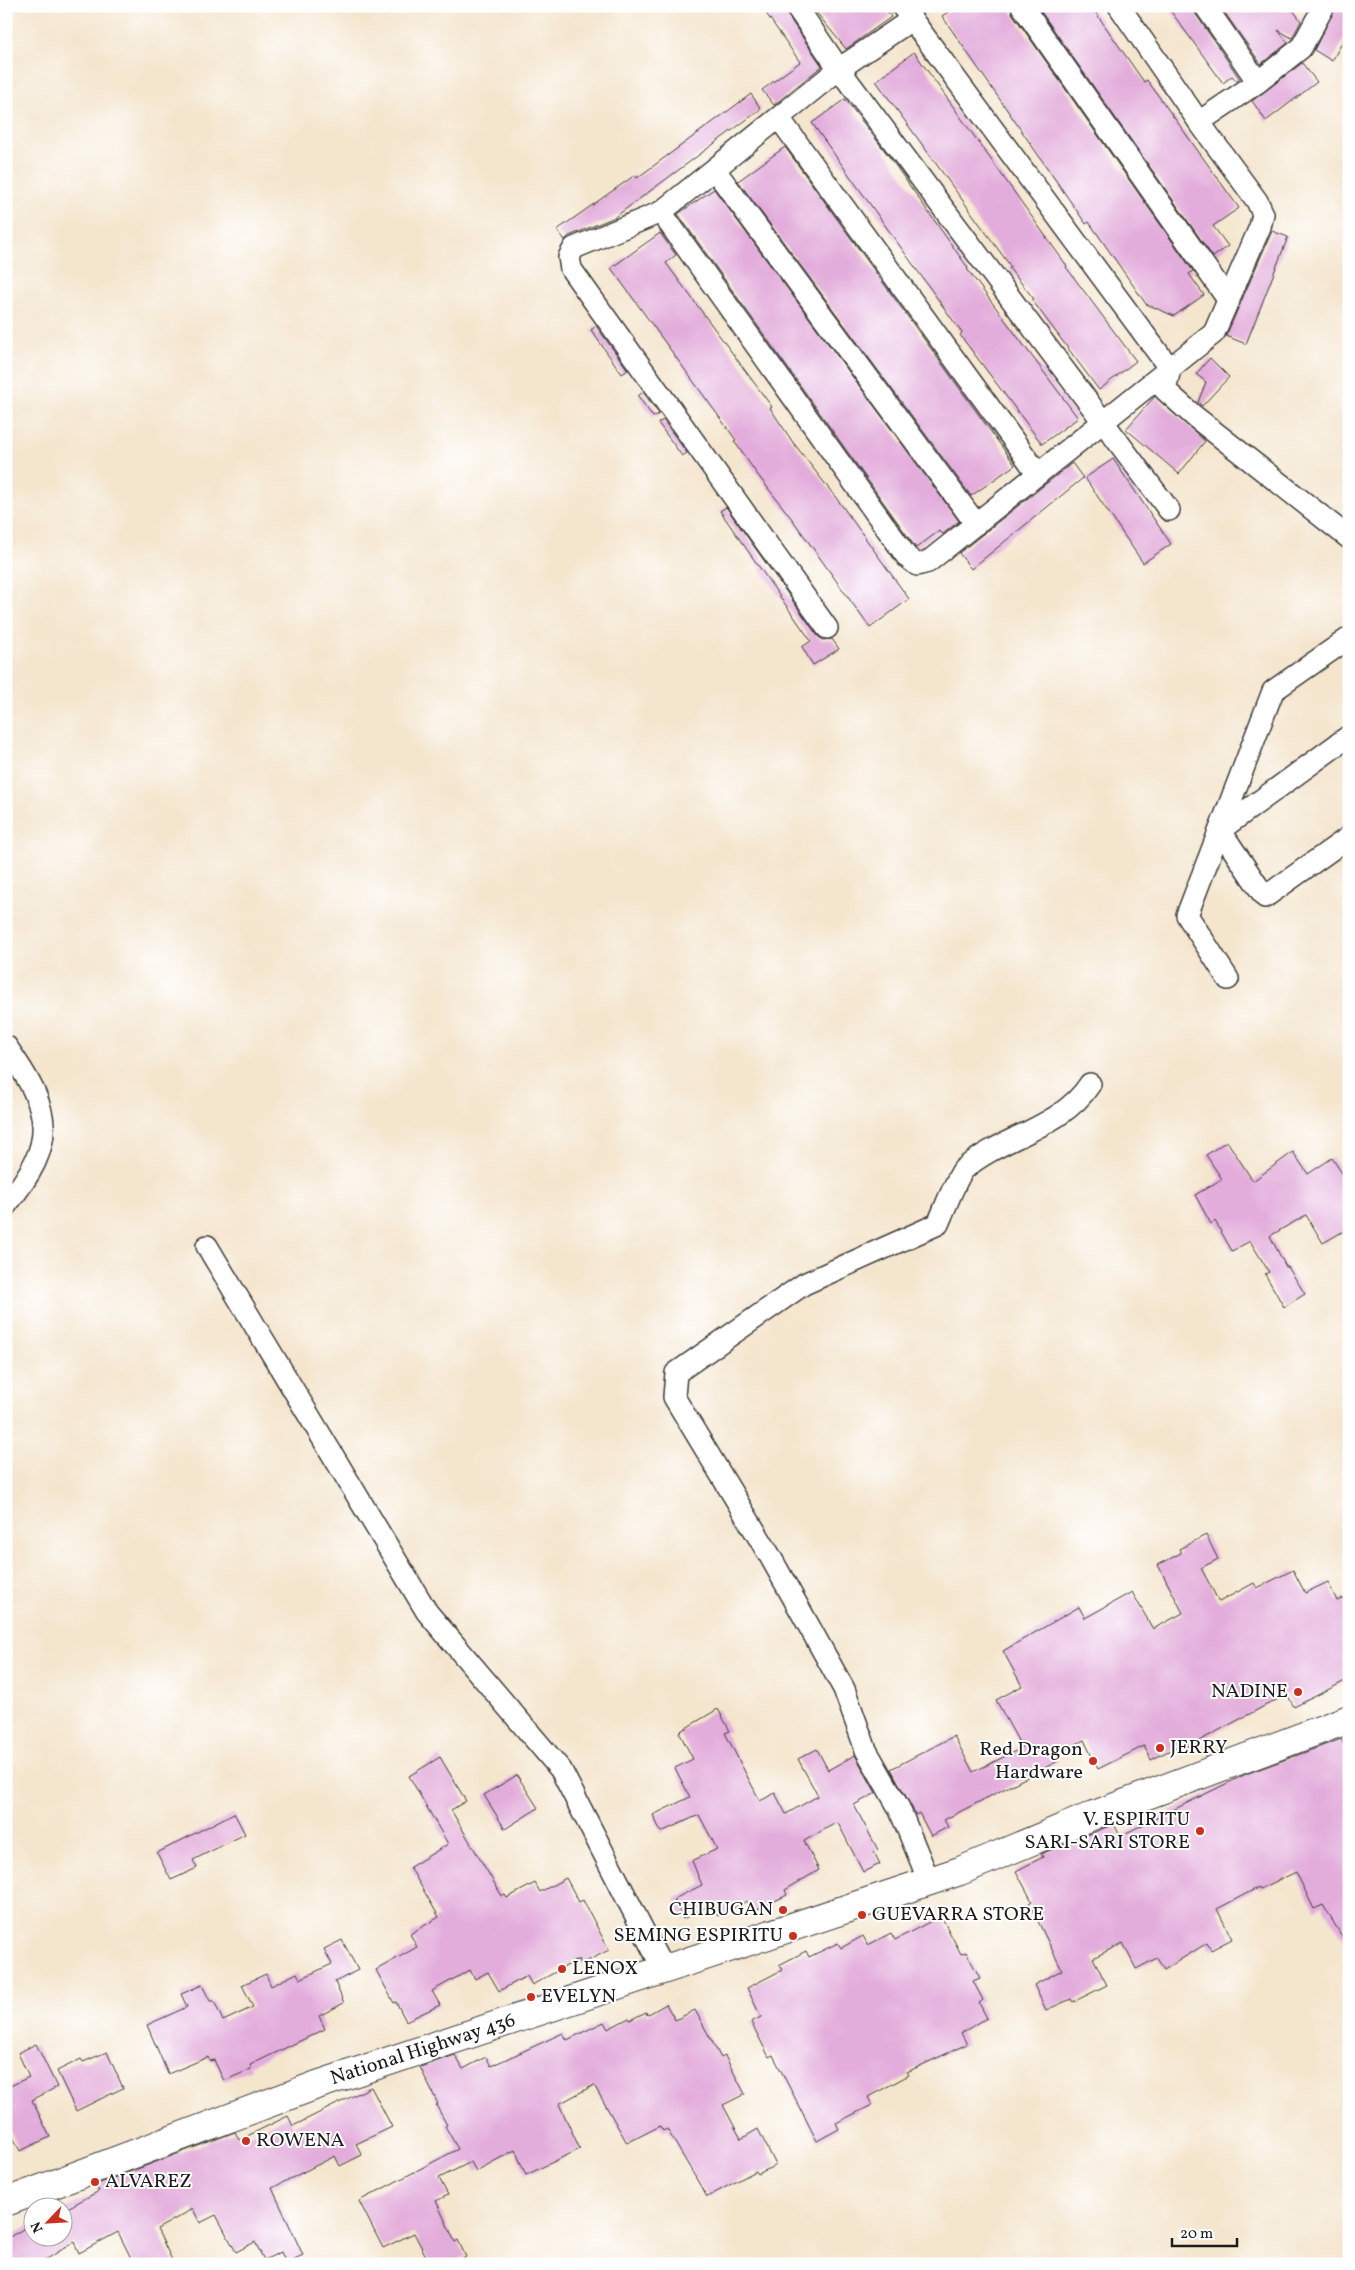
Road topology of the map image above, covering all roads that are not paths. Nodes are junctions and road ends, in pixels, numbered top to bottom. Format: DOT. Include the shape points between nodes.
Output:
graph roads {
  1 [pos="796,6"];
  2 [pos="1022,6"];
  3 [pos="1119,6"];
  4 [pos="1205,6"];
  5 [pos="1319,9"];
  6 [pos="906,13"];
  7 [pos="840,69"];
  8 [pos="1258,82"];
  9 [pos="779,118"];
  10 [pos="1199,122"];
  11 [pos="714,170"];
  12 [pos="661,212"];
  13 [pos="1229,301"];
  14 [pos="1170,369"];
  15 [pos="1103,422"];
  16 [pos="1038,474"];
  17 [pos="1169,510"];
  18 [pos="976,524"];
  19 [pos="1349,538"];
  20 [pos="827,628"];
  21 [pos="1349,638"];
  22 [pos="1349,736"];
  23 [pos="1220,830"];
  24 [pos="1349,837"];
  25 [pos="1228,979"];
  26 [pos="6,1046"];
  27 [pos="1090,1084"];
  28 [pos="6,1205"];
  29 [pos="207,1246"];
  30 [pos="1349,1718"];
  31 [pos="929,1881"];
  32 [pos="664,1971"];
  33 [pos="6,2202"];
  1 -- 7 [label="street"];
  2 -- 13 [label="street"];
  3 -- 10 [label="street"];
  4 -- 8 [label="street"];
  5 -- 8 [label="street" via="1301,48"];
  6 -- 7 [label="street"];
  6 -- 14 [label="street"];
  7 -- 9 [label="street"];
  7 -- 15 [label="street"];
  8 -- 10 [label="street"];
  9 -- 11 [label="street"];
  9 -- 16 [label="street"];
  10 -- 13 [label="street" via="1263,214"];
  11 -- 12 [label="street"];
  11 -- 18 [label="street"];
  12 -- 18 [label="street" via="907,557 917,566 928,562"];
  12 -- 20 [label="street" via="574,248 569,257 571,269"];
  13 -- 14 [label="street" via="1214,333"];
  14 -- 15 [label="street"];
  14 -- 19 [label="street" via="1165,390"];
  15 -- 16 [label="street"];
  15 -- 17 [label="street"];
  16 -- 18 [label="street"];
  21 -- 23 [label="street" via="1273,691"];
  22 -- 23 [label="street"];
  23 -- 24 [label="street" via="1265,897"];
  23 -- 25 [label="street" via="1187,915"];
  26 -- 28 [label="street" via="37,1094 44,1120 40,1154 26,1180"];
  27 -- 31 [label="street" via="1069,1108 963,1170 938,1224 804,1284 676,1373 674,1397 770,1556 844,1689 866,1750 900,1808"];
  29 -- 32 [label="street" via="427,1612 562,1770"];
  30 -- 31 [label="main road, National Highway 436"];
  31 -- 32 [label="main road, National Highway 436"];
  32 -- 33 [label="main road, National Highway 436" via="317,2085"];
}
